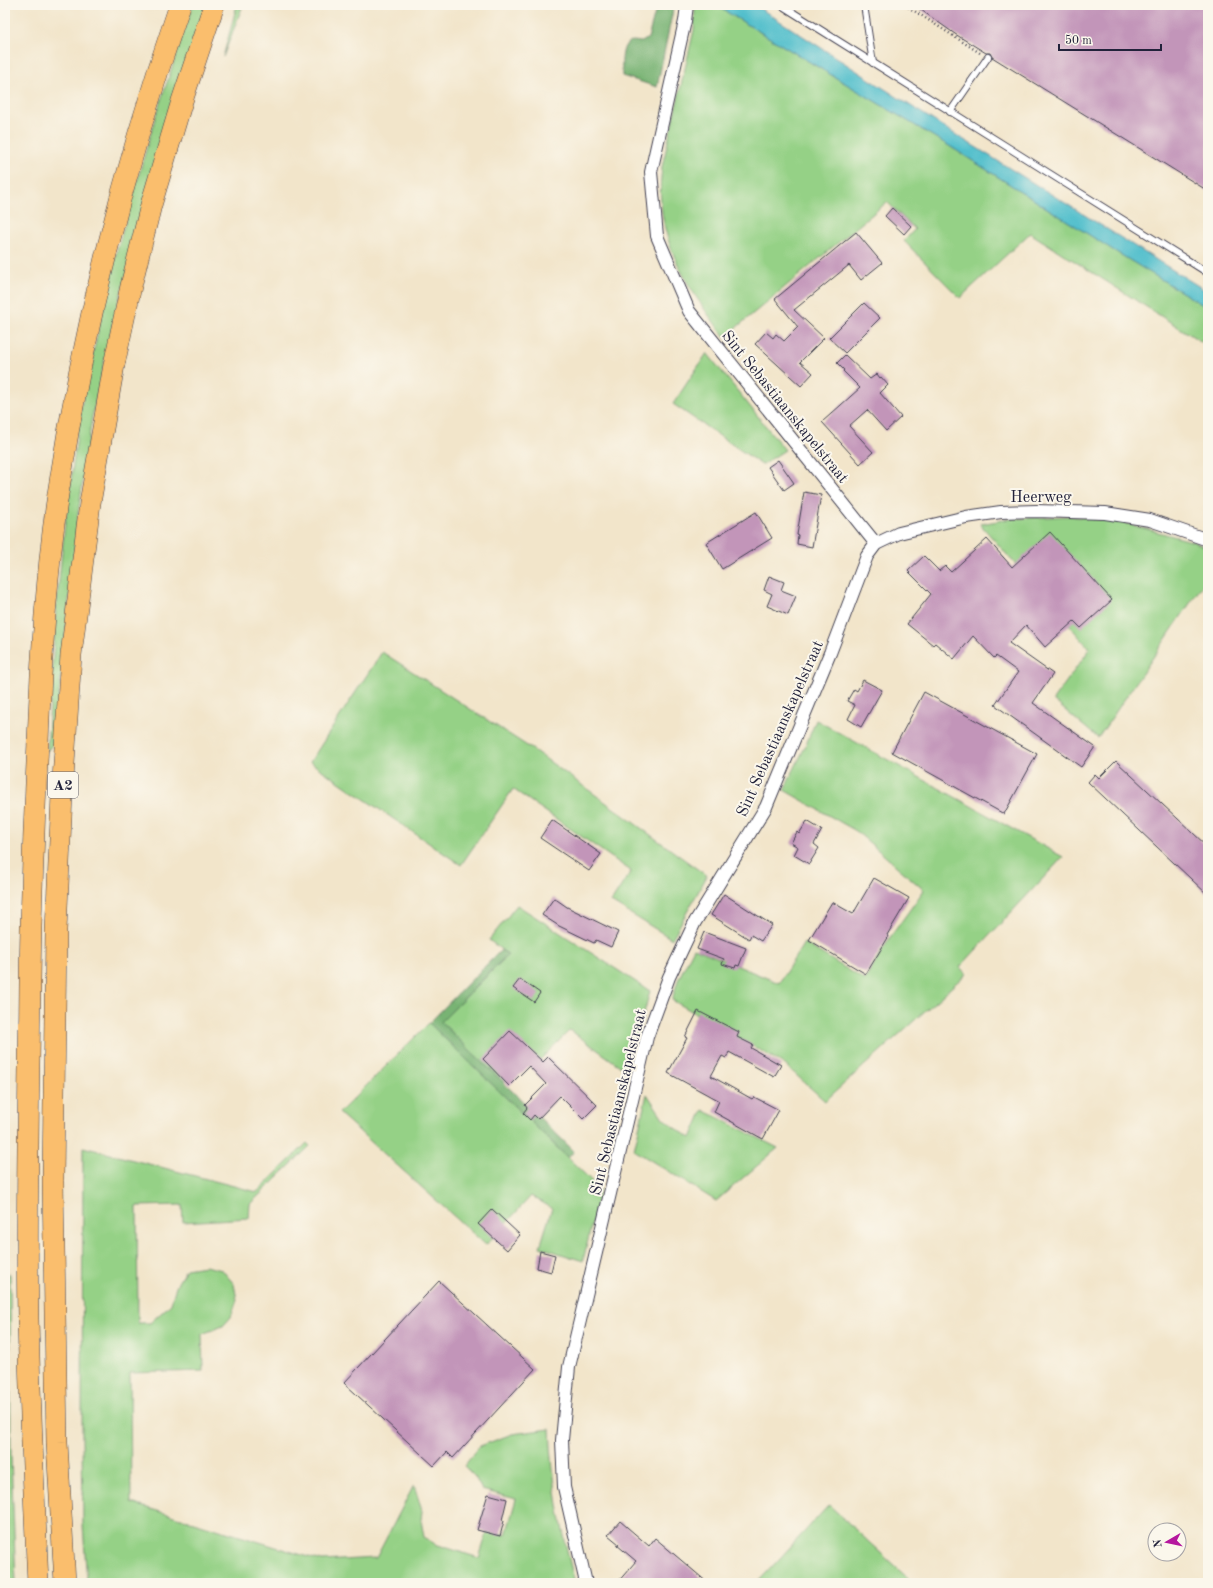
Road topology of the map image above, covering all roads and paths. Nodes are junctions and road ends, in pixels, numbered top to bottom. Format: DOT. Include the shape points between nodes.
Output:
graph roads {
  1 [pos="180,5"];
  2 [pos="214,5"];
  3 [pos="687,5"];
  4 [pos="781,5"];
  5 [pos="864,5"];
  6 [pos="905,5"];
  7 [pos="988,57"];
  8 [pos="873,63"];
  9 [pos="950,112"];
  10 [pos="1208,273"];
  11 [pos="1208,540"];
  12 [pos="876,544"];
  13 [pos="38,1583"];
  14 [pos="64,1583"];
  15 [pos="586,1583"];
  1 -- 13 [label="highway, A2" via="155,77 100,274 69,427 48,578 35,800 27,1182 28,1318"];
  2 -- 14 [label="highway, A2" via="151,205 114,365 90,503 71,655 56,930 53,1181 58,1443"];
  3 -- 12 [label="street, Sint Sebastiaanskapelstraat" via="651,172 657,236 689,311"];
  4 -- 8 [label="lane"];
  5 -- 8 [label="lane"];
  6 -- 7 [label="path"];
  7 -- 9 [label="lane"];
  8 -- 9 [label="lane"];
  9 -- 10 [label="lane"];
  11 -- 12 [label="street, Heerweg" via="1150,520 1105,513 1036,511 966,517 899,533"];
  12 -- 15 [label="street, Sint Sebastiaanskapelstraat" via="867,556 766,807 695,922 669,977 647,1037 569,1367 564,1404 564,1487"];
}
